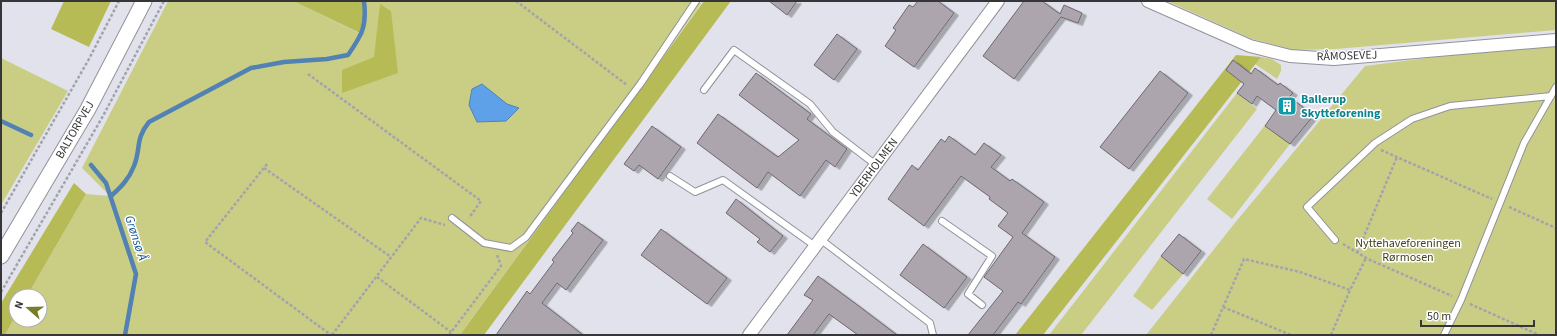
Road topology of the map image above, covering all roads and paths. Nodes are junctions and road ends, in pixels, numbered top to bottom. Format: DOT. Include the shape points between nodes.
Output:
graph roads {
  1 [pos="119,1"];
  2 [pos="144,1"];
  3 [pos="164,1"];
  4 [pos="516,1"];
  5 [pos="696,1"];
  6 [pos="998,1"];
  7 [pos="1148,1"];
  8 [pos="1556,40"];
  9 [pos="308,74"];
  10 [pos="1556,87"];
  11 [pos="704,90"];
  12 [pos="636,91"];
  13 [pos="1551,96"];
  14 [pos="1372,146"];
  15 [pos="1397,158"];
  16 [pos="267,164"];
  17 [pos="876,165"];
  18 [pos="264,168"];
  19 [pos="670,176"];
  20 [pos="1500,202"];
  21 [pos="1,213"];
  22 [pos="452,218"];
  23 [pos="942,221"];
  24 [pos="463,227"];
  25 [pos="1556,228"];
  26 [pos="1336,240"];
  27 [pos="817,242"];
  28 [pos="494,245"];
  29 [pos="1357,253"];
  30 [pos="1,256"];
  31 [pos="391,257"];
  32 [pos="1366,258"];
  33 [pos="377,277"];
  34 [pos="1350,290"];
  35 [pos="1,292"];
  36 [pos="1461,300"];
  37 [pos="982,305"];
  38 [pos="1223,307"];
  39 [pos="450,334"];
  40 [pos="332,335"];
  41 [pos="749,335"];
  42 [pos="933,335"];
  43 [pos="1211,335"];
  44 [pos="1292,335"];
  45 [pos="1331,335"];
  46 [pos="1444,335"];
  47 [pos="1538,335"];
  1 -- 21 [label="path" via="86,65"];
  2 -- 30 [label="street, BALTORPVEJ" via="88,109"];
  3 -- 35 [label="path" via="103,116"];
  4 -- 12 [label="path"];
  5 -- 12 [label="lane"];
  6 -- 17 [label="street, YDERHOLMEN"];
  7 -- 8 [label="street, RÅMOSEVEJ" via="1250,46 1290,56 1334,59"];
  9 -- 24 [label="path" via="481,201"];
  10 -- 13 [label="lane"];
  11 -- 17 [label="lane" via="734,50 810,104 833,132"];
  12 -- 28 [label="lane" via="526,237 511,248"];
  13 -- 14 [label="lane" via="1450,106 1412,119"];
  13 -- 20 [label="lane" via="1524,143"];
  14 -- 15 [label="path"];
  14 -- 26 [label="lane" via="1307,207"];
  15 -- 20 [label="path"];
  15 -- 29 [label="path"];
  16 -- 18 [label="path"];
  17 -- 27 [label="street, YDERHOLMEN"];
  18 -- 31 [label="path"];
  18 -- 40 [label="path" via="205,242"];
  19 -- 27 [label="lane" via="695,192 723,180"];
  20 -- 25 [label="path"];
  20 -- 36 [label="lane"];
  22 -- 24 [label="lane"];
  23 -- 37 [label="lane" via="992,256 968,294"];
  24 -- 28 [label="lane" via="484,243"];
  24 -- 31 [label="path" via="447,226 421,218"];
  26 -- 29 [label="path"];
  27 -- 41 [label="street, YDERHOLMEN"];
  27 -- 42 [label="lane" via="930,323"];
  28 -- 39 [label="path" via="501,266"];
  29 -- 32 [label="path"];
  31 -- 33 [label="path"];
  32 -- 34 [label="path"];
  32 -- 36 [label="path"];
  33 -- 39 [label="path"];
  33 -- 40 [label="path"];
  34 -- 38 [label="path" via="1300,272 1244,259"];
  34 -- 45 [label="path"];
  36 -- 46 [label="lane"];
  36 -- 47 [label="path"];
  38 -- 43 [label="path"];
  38 -- 44 [label="path"];
}
